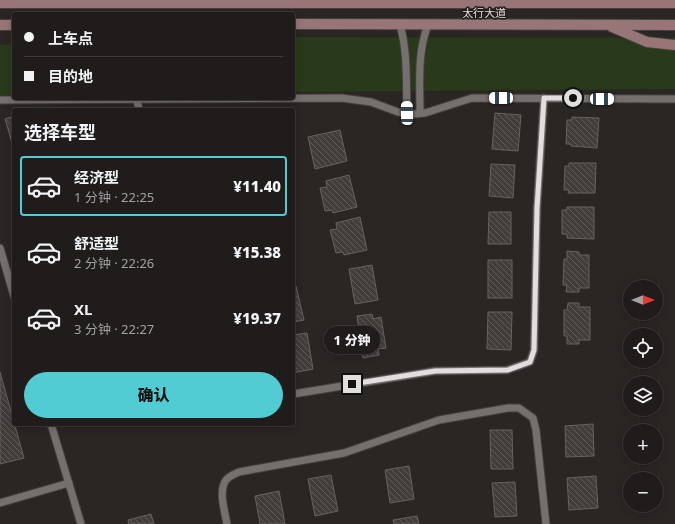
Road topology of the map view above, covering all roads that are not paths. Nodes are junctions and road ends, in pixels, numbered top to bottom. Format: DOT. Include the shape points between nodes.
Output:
graph roads {
  1 [pos="648,2"];
  2 [pos="0,3"];
  3 [pos="675,3"];
  4 [pos="295,24"];
  5 [pos="0,25"];
  6 [pos="12,25"];
  7 [pos="400,25"];
  8 [pos="428,25"];
  9 [pos="608,25"];
  10 [pos="675,25"];
  11 [pos="675,45"];
  12 [pos="295,98"];
  13 [pos="544,98"];
  14 [pos="675,99"];
  15 [pos="0,100"];
  16 [pos="137,100"];
  17 [pos="139,108"];
  18 [pos="407,113"];
  19 [pos="420,113"];
  20 [pos="0,248"];
  21 [pos="12,289"];
  22 [pos="295,394"];
  23 [pos="52,426"];
  24 [pos="69,483"];
  25 [pos="0,503"];
  26 [pos="81,524"];
  27 [pos="227,524"];
  28 [pos="546,524"];
  1 -- 2 [label="main road, 太行大道"];
  1 -- 3 [label="main road, 太行大道"];
  4 -- 7 [label="main road, 太行大道"];
  5 -- 6 [label="main road"];
  7 -- 8 [label="main road, 太行大道"];
  7 -- 18 [label="lane" via="406,58"];
  8 -- 9 [label="main road, 太行大道"];
  8 -- 19 [label="lane" via="422,41 420,60"];
  9 -- 10 [label="main road, 太行大道"];
  9 -- 11 [label="main road" via="647,42"];
  12 -- 18 [label="lane" via="342,98 371,102"];
  13 -- 14 [label="lane"];
  13 -- 19 [label="lane" via="472,98"];
  13 -- 22 [label="lane" via="537,208 534,350 530,362 508,370 435,371"];
  15 -- 16 [label="lane"];
  16 -- 17 [label="lane"];
  18 -- 19 [label="lane"];
  20 -- 21 [label="lane"];
  23 -- 24 [label="lane"];
  24 -- 25 [label="lane"];
  24 -- 26 [label="lane"];
  27 -- 28 [label="lane" via="222,489 228,477 239,472 344,453 439,420 519,408 533,418 536,430"];
}
